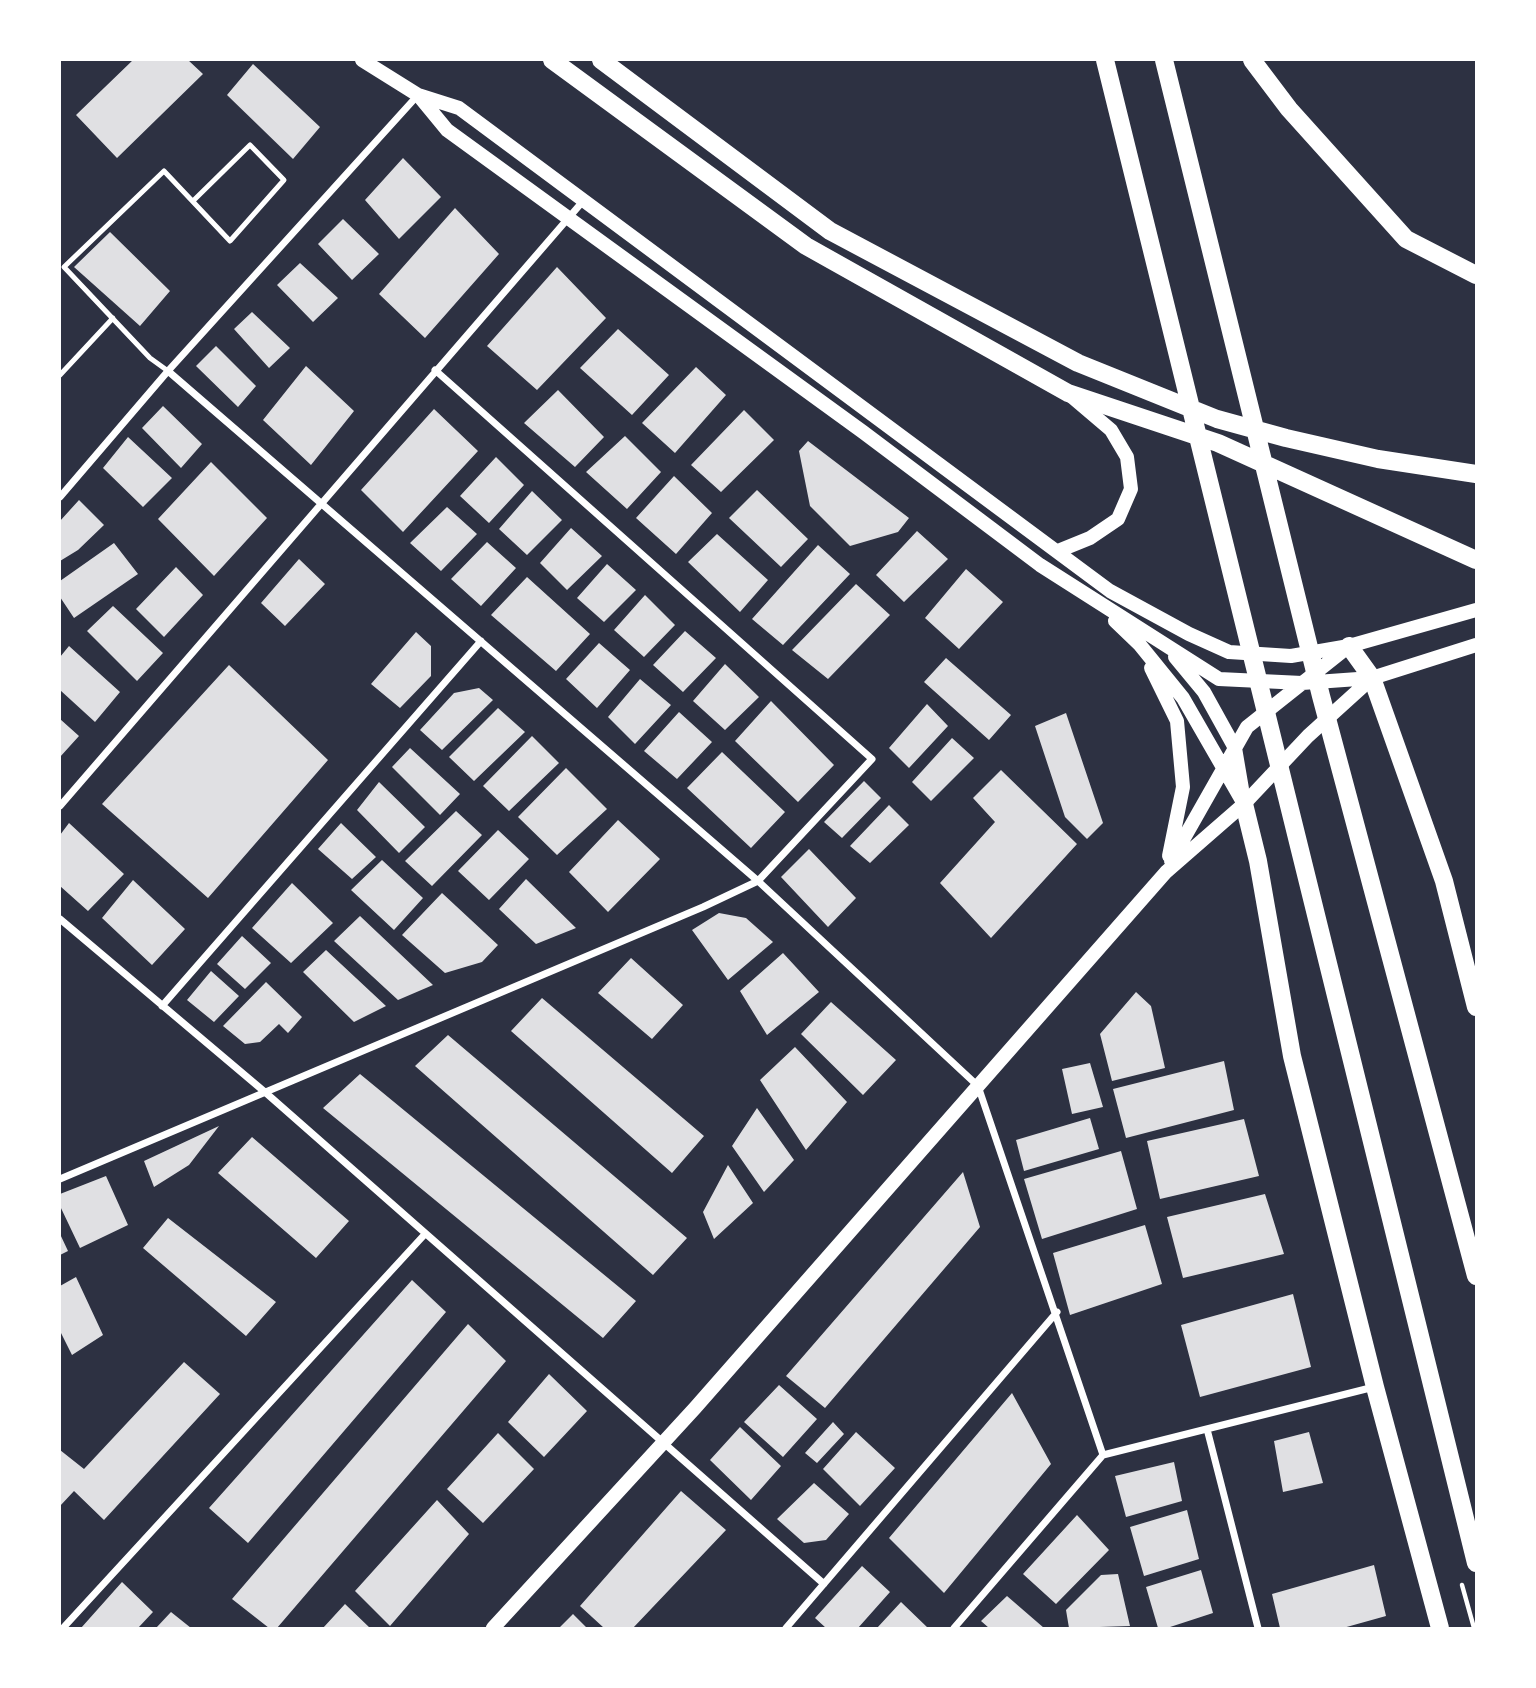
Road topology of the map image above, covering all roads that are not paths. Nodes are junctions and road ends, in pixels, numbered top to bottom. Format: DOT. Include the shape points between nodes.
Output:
graph roads {
  1 [pos="362,60"];
  2 [pos="552,60"];
  3 [pos="601,60"];
  4 [pos="1105,60"];
  5 [pos="1164,60"];
  6 [pos="1252,60"];
  7 [pos="418,95"];
  8 [pos="194,200"];
  9 [pos="584,200"];
  10 [pos="569,218"];
  11 [pos="1476,275"];
  12 [pos="113,318"];
  13 [pos="435,370"];
  14 [pos="168,371"];
  15 [pos="60,376"];
  16 [pos="1068,393"];
  17 [pos="1476,474"];
  18 [pos="60,497"];
  19 [pos="323,505"];
  20 [pos="1058,551"];
  21 [pos="1476,560"];
  22 [pos="1094,601"];
  23 [pos="1137,605"];
  24 [pos="1476,610"];
  25 [pos="481,641"];
  26 [pos="1140,645"];
  27 [pos="1476,645"];
  28 [pos="1349,646"];
  29 [pos="1167,647"];
  30 [pos="1372,678"];
  31 [pos="1302,683"];
  32 [pos="1235,748"];
  33 [pos="1225,767"];
  34 [pos="1244,804"];
  35 [pos="60,806"];
  36 [pos="1166,872"];
  37 [pos="758,881"];
  38 [pos="60,919"];
  39 [pos="1474,972"];
  40 [pos="162,1006"];
  41 [pos="1476,1007"];
  42 [pos="978,1086"];
  43 [pos="266,1093"];
  44 [pos="60,1179"];
  45 [pos="425,1234"];
  46 [pos="1476,1276"];
  47 [pos="1057,1312"];
  48 [pos="1375,1387"];
  49 [pos="1207,1429"];
  50 [pos="664,1441"];
  51 [pos="1103,1455"];
  52 [pos="1476,1563"];
  53 [pos="824,1584"];
  54 [pos="63,1629"];
  55 [pos="493,1629"];
  56 [pos="786,1629"];
  57 [pos="954,1629"];
  58 [pos="1258,1629"];
  59 [pos="1440,1629"];
  1 -- 7 [label="main road"];
  2 -- 16 [label="main road" via="806,246"];
  3 -- 17 [label="main road" via="830,232 1078,363 1217,419 1286,439"];
  4 -- 52 [label="main road"];
  5 -- 46 [label="main road" via="1321,696"];
  6 -- 11 [label="main road" via="1289,109 1406,239"];
  7 -- 9 [label="main road" via="459,108"];
  7 -- 10 [label="main road" via="447,130"];
  7 -- 14 [label="street"];
  8 -- 8 [label="lane" via="230,241 284,180 250,145"];
  8 -- 12 [label="lane" via="164,171 64,267"];
  9 -- 10 [label="street"];
  9 -- 20 [label="main road"];
  10 -- 13 [label="street"];
  10 -- 22 [label="main road"];
  12 -- 14 [label="lane"];
  12 -- 15 [label="lane"];
  13 -- 19 [label="street"];
  13 -- 37 [label="street" via="872,759"];
  14 -- 18 [label="street"];
  14 -- 19 [label="street"];
  16 -- 20 [label="main road" via="1111,430 1126,457 1131,489 1118,519 1090,538"];
  16 -- 21 [label="main road" via="1218,443"];
  19 -- 25 [label="street"];
  19 -- 35 [label="street"];
  20 -- 23 [label="main road" via="1110,591"];
  22 -- 26 [label="main road"];
  22 -- 29 [label="main road"];
  23 -- 28 [label="main road" via="1229,652 1291,656"];
  23 -- 29 [label="main road"];
  24 -- 28 [label="main road"];
  25 -- 37 [label="street"];
  25 -- 40 [label="street"];
  26 -- 33 [label="main road" via="1183,698"];
  26 -- 36 [label="main road" via="1177,721 1183,787"];
  27 -- 30 [label="main road"];
  28 -- 30 [label="main road"];
  28 -- 31 [label="main road"];
  29 -- 31 [label="main road" via="1219,680"];
  29 -- 32 [label="main road" via="1204,692"];
  30 -- 31 [label="main road"];
  30 -- 34 [label="main road" via="1308,736"];
  30 -- 39 [label="main road"];
  31 -- 32 [label="main road" via="1247,727"];
  32 -- 33 [label="main road"];
  32 -- 34 [label="main road"];
  33 -- 34 [label="main road"];
  33 -- 36 [label="main road"];
  34 -- 36 [label="main road"];
  34 -- 48 [label="main road" via="1292,1056"];
  36 -- 42 [label="main road"];
  37 -- 42 [label="street"];
  37 -- 43 [label="street"];
  38 -- 40 [label="street"];
  39 -- 41 [label="main road"];
  40 -- 43 [label="street"];
  42 -- 47 [label="street"];
  42 -- 50 [label="main road"];
  43 -- 44 [label="street"];
  43 -- 45 [label="street"];
  45 -- 50 [label="street"];
  45 -- 54 [label="street"];
  47 -- 51 [label="street"];
  47 -- 53 [label="street"];
  48 -- 49 [label="street"];
  48 -- 59 [label="main road"];
  49 -- 51 [label="street"];
  49 -- 58 [label="street"];
  50 -- 53 [label="street"];
  50 -- 55 [label="main road"];
  51 -- 57 [label="street"];
  53 -- 56 [label="street"];
}
